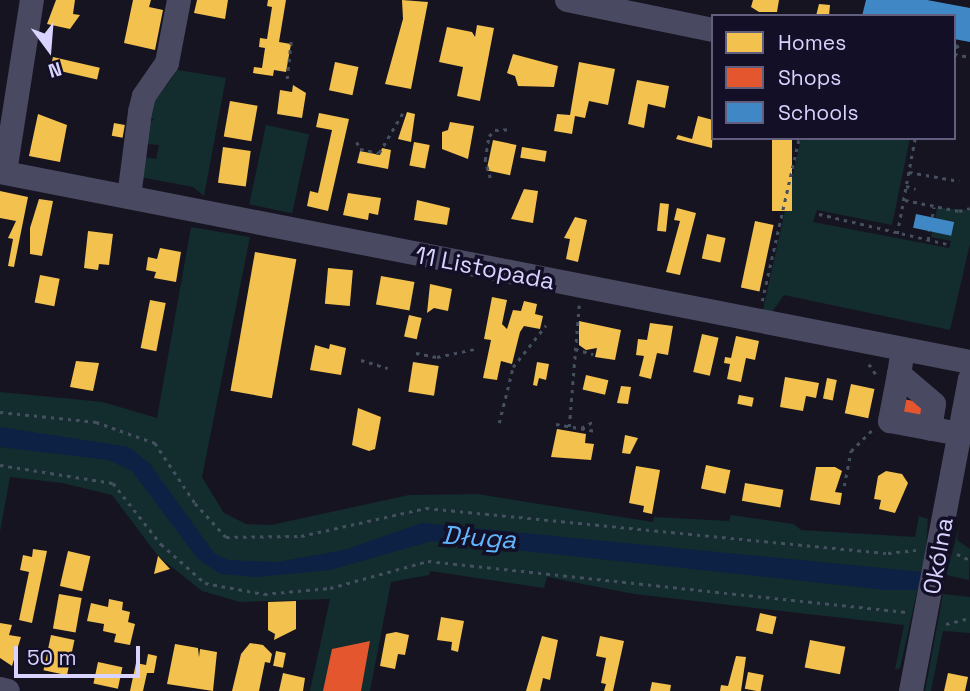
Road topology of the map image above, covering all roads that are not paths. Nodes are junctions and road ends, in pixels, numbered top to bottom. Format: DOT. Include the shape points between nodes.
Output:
graph roads {
  1 [pos="32,0"];
  2 [pos="178,0"];
  3 [pos="567,0"];
  4 [pos="711,30"];
  5 [pos="2,172"];
  6 [pos="129,197"];
  7 [pos="970,362"];
  8 [pos="894,369"];
  9 [pos="970,380"];
  10 [pos="930,429"];
  11 [pos="960,434"];
  12 [pos="0,690"];
  13 [pos="8,691"];
  14 [pos="911,691"];
  1 -- 5 [label="street"];
  2 -- 6 [label="street" via="167,62 144,96 140,112"];
  3 -- 4 [label="street"];
  5 -- 6 [label="street, 11 Listopada"];
  6 -- 8 [label="street, 11 Listopada"];
  7 -- 8 [label="street, 11 Listopada"];
  8 -- 10 [label="street" via="934,404"];
  8 -- 10 [label="street" via="890,421"];
  9 -- 11 [label="street, Okólna"];
  10 -- 11 [label="street"];
  11 -- 14 [label="street, Okólna"];
  12 -- 13 [label="street"];
}
